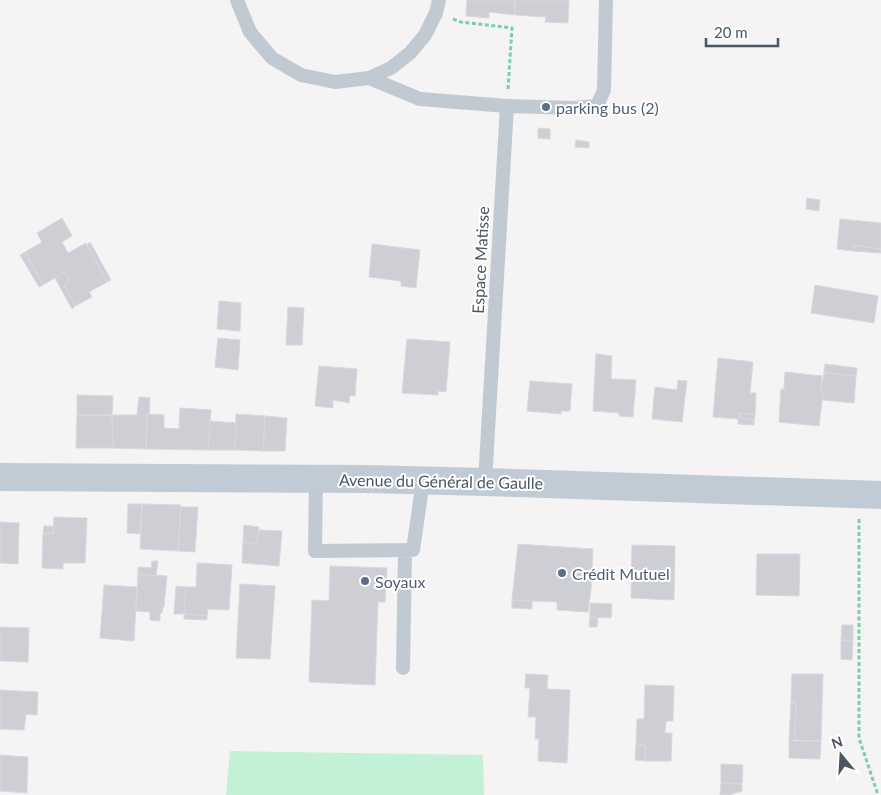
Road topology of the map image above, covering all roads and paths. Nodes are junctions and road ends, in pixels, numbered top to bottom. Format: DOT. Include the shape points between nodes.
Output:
graph roads {
  1 [pos="237,0"];
  2 [pos="606,0"];
  3 [pos="437,7"];
  4 [pos="369,78"];
  5 [pos="507,106"];
  6 [pos="0,477"];
  7 [pos="316,479"];
  8 [pos="423,481"];
  9 [pos="485,482"];
  10 [pos="872,494"];
  11 [pos="405,550"];
  12 [pos="403,668"];
  13 [pos="878,795"];
  1 -- 4 [label="lane" via="250,32 272,58 301,75 335,82"];
  2 -- 5 [label="lane" via="604,90 597,106"];
  3 -- 4 [label="lane" via="425,35 410,54"];
  3 -- 5 [label="path" via="460,22 512,28"];
  4 -- 5 [label="lane" via="420,99"];
  5 -- 9 [label="lane, Espace Matisse"];
  6 -- 7 [label="main road, Avenue du Général de Gaulle"];
  7 -- 8 [label="main road, Avenue du Général de Gaulle"];
  7 -- 11 [label="lane" via="315,551"];
  8 -- 9 [label="main road, Avenue du Général de Gaulle"];
  8 -- 11 [label="lane" via="413,550"];
  9 -- 10 [label="main road, Avenue du Général de Gaulle"];
  10 -- 13 [label="path" via="859,523 859,738"];
  11 -- 12 [label="lane"];
}
